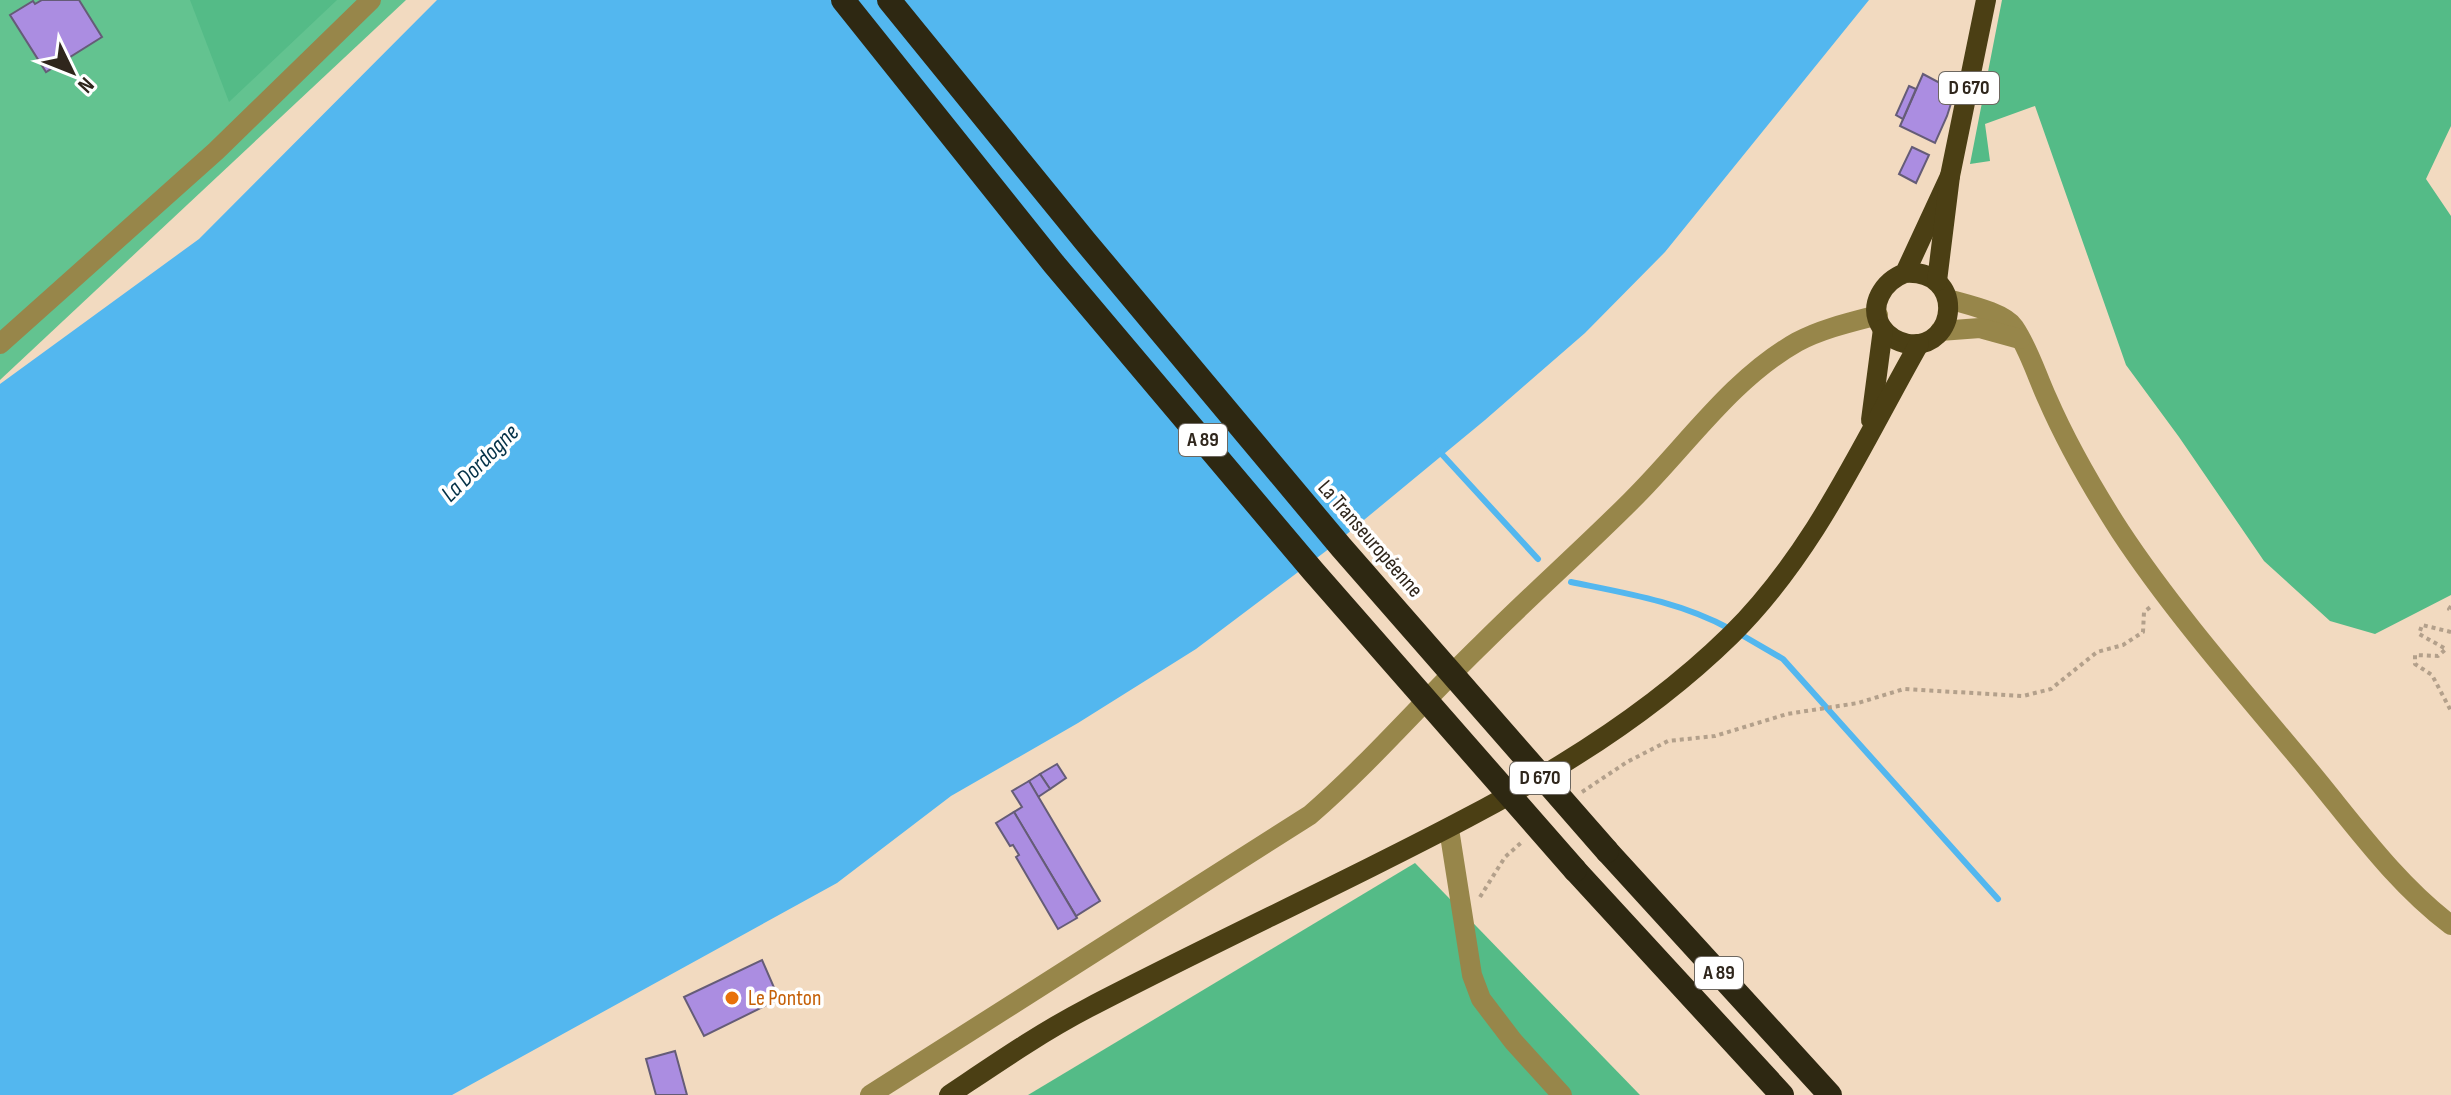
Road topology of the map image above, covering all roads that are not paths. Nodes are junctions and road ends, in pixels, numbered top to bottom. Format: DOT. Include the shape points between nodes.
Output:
graph roads {
  1 [pos="371,0"];
  2 [pos="843,0"];
  3 [pos="889,0"];
  4 [pos="1986,0"];
  5 [pos="1950,176"];
  6 [pos="1905,273"];
  7 [pos="1942,290"];
  8 [pos="1880,322"];
  9 [pos="1940,331"];
  10 [pos="2020,339"];
  11 [pos="0,344"];
  12 [pos="1919,344"];
  13 [pos="1870,431"];
  14 [pos="1449,829"];
  15 [pos="2451,925"];
  16 [pos="870,1095"];
  17 [pos="949,1095"];
  18 [pos="1562,1095"];
  19 [pos="1782,1095"];
  20 [pos="1830,1095"];
  1 -- 11 [label="street" via="216,151"];
  2 -- 19 [label="highway, A 89, bridge" via="1094,312 1313,571 1575,870"];
  3 -- 20 [label="highway, La Transeuropéenne / A 89, bridge" via="1331,534 1607,851"];
  4 -- 5 [label="main road, D 670"];
  5 -- 6 [label="main road, D 670"];
  5 -- 7 [label="main road, D 670"];
  6 -- 7 [label="main road" via="1927,275"];
  6 -- 8 [label="main road" via="1880,293"];
  7 -- 9 [label="main road" via="1949,310"];
  7 -- 10 [label="street" via="2003,317"];
  8 -- 12 [label="main road" via="1899,341"];
  8 -- 13 [label="main road, D 670"];
  8 -- 16 [label="street" via="1845,324 1799,341 1768,361 1310,815"];
  9 -- 10 [label="street" via="1980,328"];
  9 -- 12 [label="main road"];
  10 -- 15 [label="street" via="2073,450 2120,531 2167,595 2397,876"];
  12 -- 13 [label="main road, D 670"];
  13 -- 14 [label="main road, D 670" via="1837,496 1794,560 1733,633 1631,721"];
  14 -- 17 [label="main road, D 670" via="1084,1009"];
  14 -- 18 [label="street" via="1472,975 1481,999"];
}
